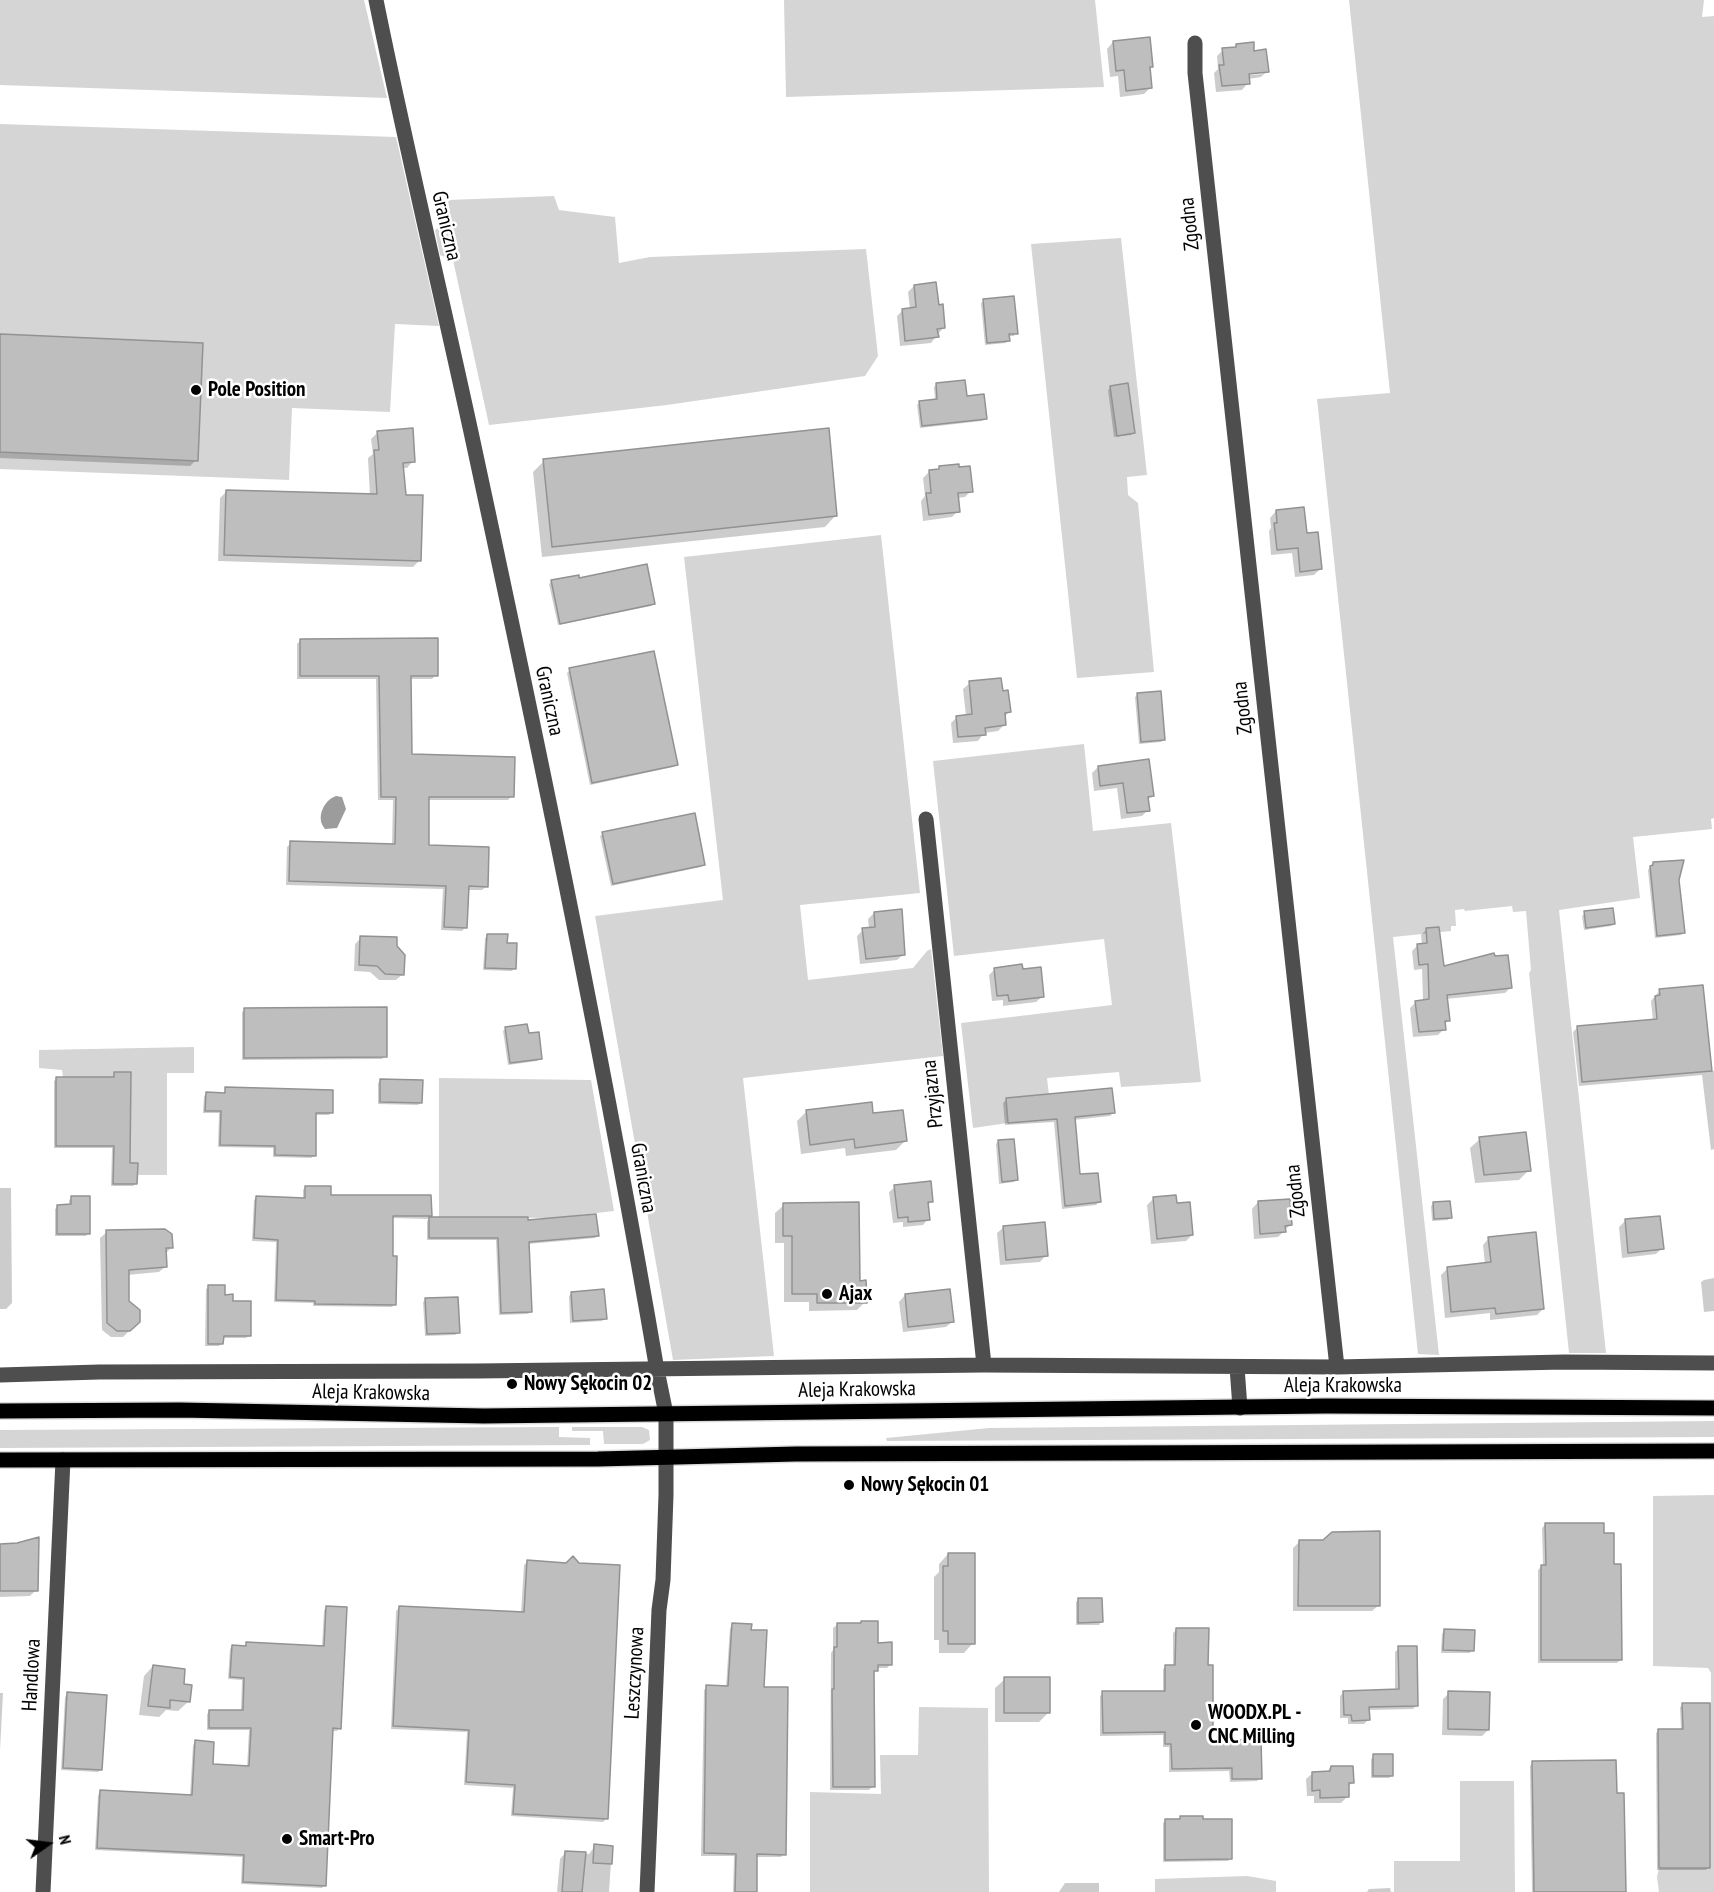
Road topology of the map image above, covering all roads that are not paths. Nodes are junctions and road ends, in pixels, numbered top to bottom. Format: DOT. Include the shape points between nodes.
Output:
graph roads {
  1 [pos="376,0"];
  2 [pos="1195,43"];
  3 [pos="926,819"];
  4 [pos="1714,1363"];
  5 [pos="984,1365"];
  6 [pos="1238,1367"];
  7 [pos="1338,1367"];
  8 [pos="657,1370"];
  9 [pos="0,1374"];
  10 [pos="1714,1407"];
  11 [pos="1239,1408"];
  12 [pos="0,1411"];
  13 [pos="666,1414"];
  14 [pos="1714,1451"];
  15 [pos="667,1457"];
  16 [pos="0,1460"];
  17 [pos="63,1460"];
  18 [pos="43,1892"];
  19 [pos="647,1892"];
  1 -- 8 [label="street, Graniczna" via="572,915"];
  2 -- 7 [label="street, Zgodna" via="1195,73"];
  3 -- 5 [label="street, Przyjazna"];
  4 -- 7 [label="street"];
  5 -- 6 [label="street"];
  5 -- 8 [label="street"];
  6 -- 7 [label="street"];
  6 -- 11 [label="street"];
  8 -- 9 [label="street"];
  8 -- 13 [label="street, Graniczna"];
  10 -- 11 [label="main road, Aleja Krakowska"];
  11 -- 13 [label="main road, Aleja Krakowska"];
  12 -- 13 [label="main road, Aleja Krakowska"];
  13 -- 15 [label="street, Leszczynowa"];
  14 -- 15 [label="main road"];
  15 -- 17 [label="main road"];
  15 -- 19 [label="street, Leszczynowa"];
  16 -- 17 [label="main road"];
  17 -- 18 [label="street, Handlowa"];
}
